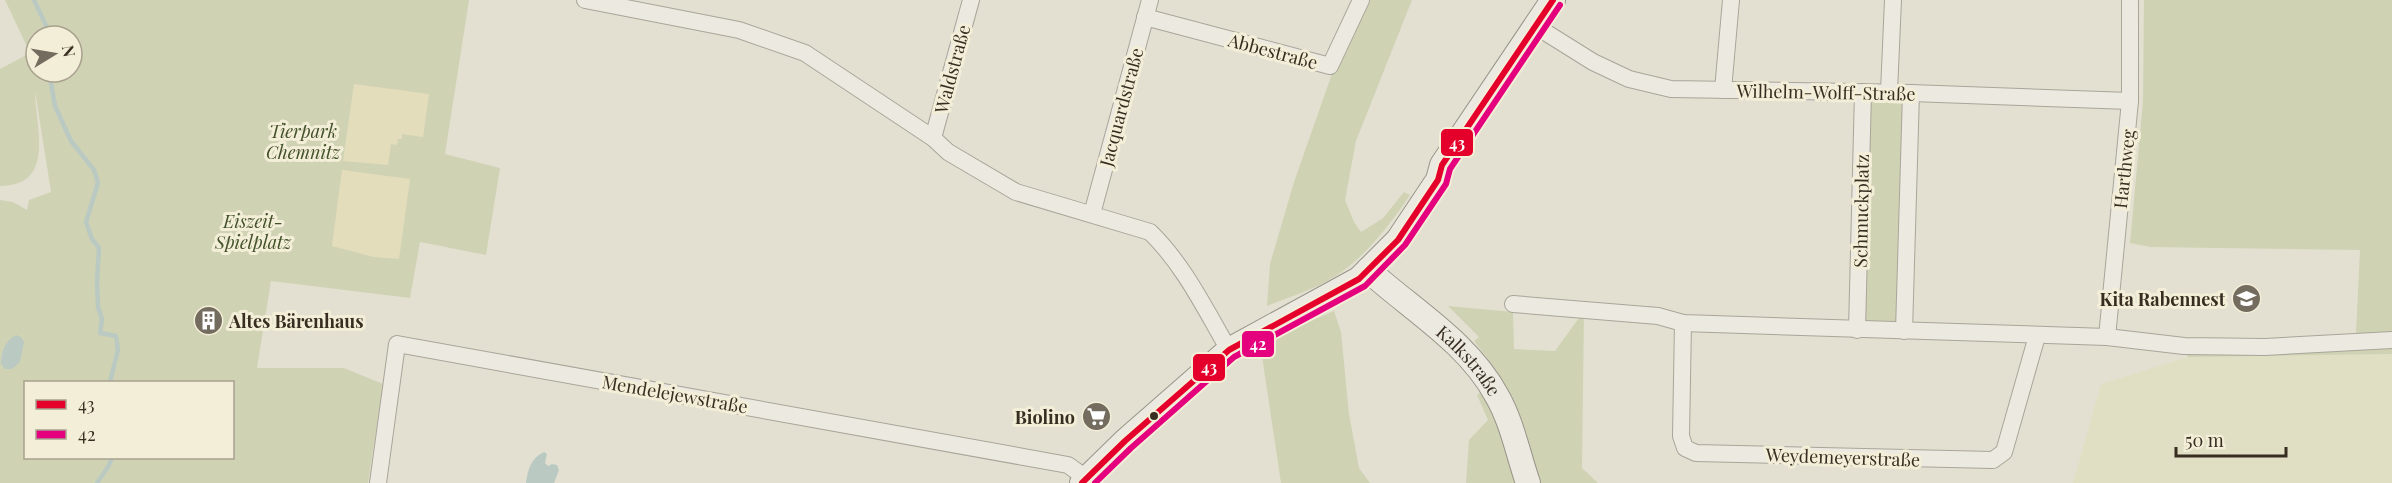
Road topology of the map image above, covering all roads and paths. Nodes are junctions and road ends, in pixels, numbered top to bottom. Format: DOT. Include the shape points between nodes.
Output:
graph roads {
  1 [pos="585,0"];
  2 [pos="590,0"];
  3 [pos="971,0"];
  4 [pos="1150,0"];
  5 [pos="1361,0"];
  6 [pos="1553,0"];
  7 [pos="1731,0"];
  8 [pos="1893,0"];
  9 [pos="2130,0"];
  10 [pos="1145,17"];
  11 [pos="1537,27"];
  12 [pos="1723,90"];
  13 [pos="1863,92"];
  14 [pos="1890,92"];
  15 [pos="1911,93"];
  16 [pos="2130,101"];
  17 [pos="933,138"];
  18 [pos="1092,214"];
  19 [pos="1368,270"];
  20 [pos="1513,304"];
  21 [pos="1683,323"];
  22 [pos="1857,330"];
  23 [pos="1904,331"];
  24 [pos="2037,336"];
  25 [pos="2107,337"];
  26 [pos="2392,340"];
  27 [pos="1228,350"];
  28 [pos="1084,481"];
  29 [pos="378,483"];
  30 [pos="1528,483"];
  1 -- 2 [label="street"];
  2 -- 17 [label="street" via="740,30 805,53"];
  3 -- 17 [label="street, Waldstraße"];
  4 -- 10 [label="street, Jacquardstraße"];
  5 -- 10 [label="street, Abbestraße" via="1330,66"];
  6 -- 11 [label="main road"];
  7 -- 12 [label="street"];
  8 -- 14 [label="street"];
  9 -- 16 [label="street, Harthweg"];
  10 -- 18 [label="street, Jacquardstraße"];
  11 -- 12 [label="street, Wilhelm-Wolff-Straße" via="1629,79 1671,89"];
  11 -- 19 [label="main road" via="1442,165 1438,180 1398,240"];
  12 -- 13 [label="street, Wilhelm-Wolff-Straße"];
  13 -- 14 [label="street, Wilhelm-Wolff-Straße"];
  13 -- 22 [label="street, Schmuckplatz"];
  14 -- 15 [label="street, Wilhelm-Wolff-Straße"];
  15 -- 16 [label="street, Wilhelm-Wolff-Straße"];
  15 -- 23 [label="street"];
  16 -- 25 [label="street, Harthweg"];
  17 -- 18 [label="street" via="948,152 1016,192"];
  18 -- 27 [label="street" via="1150,232 1164,245"];
  19 -- 27 [label="main road" via="1342,289"];
  19 -- 30 [label="main road, Kalkstraße" via="1478,367 1506,414"];
  20 -- 21 [label="street" via="1658,316"];
  21 -- 22 [label="street"];
  21 -- 24 [label="street, Weydemeyerstraße" via="1681,436 1685,448 1696,453 1993,460 2004,452"];
  22 -- 23 [label="street"];
  23 -- 24 [label="street"];
  24 -- 25 [label="street"];
  25 -- 26 [label="street" via="2184,345 2265,346"];
  27 -- 28 [label="main road"];
  28 -- 29 [label="street, Mendelejewstraße" via="1077,469 1068,465 398,344"];
}
